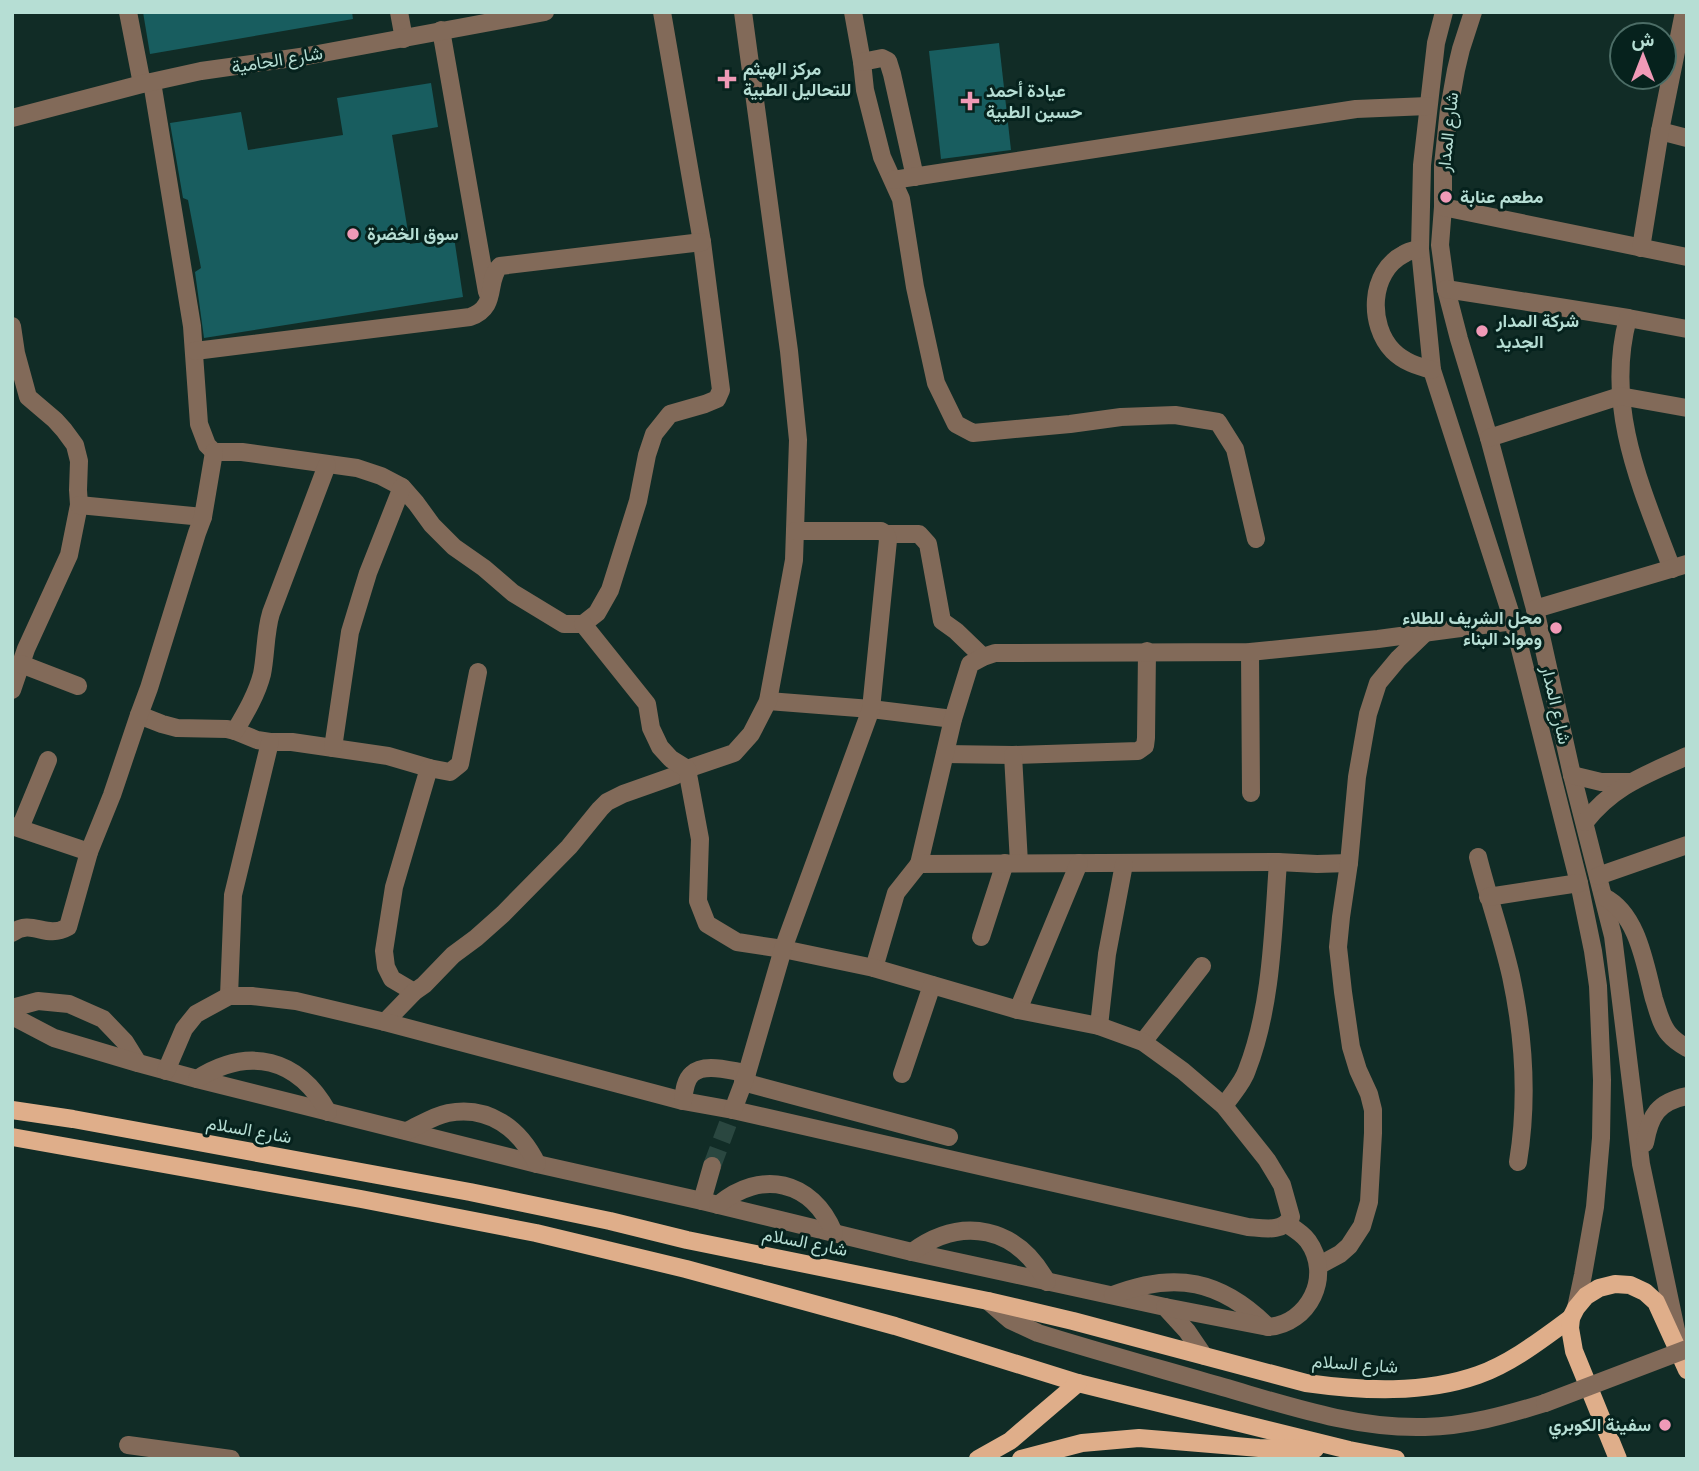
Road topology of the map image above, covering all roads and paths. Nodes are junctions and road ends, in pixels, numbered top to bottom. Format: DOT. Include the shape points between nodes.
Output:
graph roads {
  1 [pos="128,12"];
  2 [pos="399,12"];
  3 [pos="545,12"];
  4 [pos="662,12"];
  5 [pos="743,12"];
  6 [pos="853,12"];
  7 [pos="1444,12"];
  8 [pos="1473,12"];
  9 [pos="1684,12"];
  10 [pos="441,30"];
  11 [pos="404,38"];
  12 [pos="862,62"];
  13 [pos="147,83"];
  14 [pos="1428,106"];
  15 [pos="12,118"];
  16 [pos="1660,131"];
  17 [pos="1687,138"];
  18 [pos="915,177"];
  19 [pos="894,180"];
  20 [pos="1443,207"];
  21 [pos="702,242"];
  22 [pos="1641,248"];
  23 [pos="1420,249"];
  24 [pos="1687,257"];
  25 [pos="1446,289"];
  26 [pos="488,300"];
  27 [pos="1628,318"];
  28 [pos="12,326"];
  29 [pos="1687,328"];
  30 [pos="195,351"];
  31 [pos="1432,370"];
  32 [pos="1620,396"];
  33 [pos="20,400"];
  34 [pos="1687,408"];
  35 [pos="1489,438"];
  36 [pos="214,452"];
  37 [pos="327,465"];
  38 [pos="402,487"];
  39 [pos="79,505"];
  40 [pos="203,517"];
  41 [pos="795,531"];
  42 [pos="886,534"];
  43 [pos="1256,539"];
  44 [pos="1680,566"];
  45 [pos="1535,609"];
  46 [pos="1513,621"];
  47 [pos="583,624"];
  48 [pos="1426,632"];
  49 [pos="1147,652"];
  50 [pos="1250,652"];
  51 [pos="20,653"];
  52 [pos="983,657"];
  53 [pos="478,672"];
  54 [pos="78,686"];
  55 [pos="12,690"];
  56 [pos="768,701"];
  57 [pos="871,709"];
  58 [pos="139,715"];
  59 [pos="953,719"];
  60 [pos="235,731"];
  61 [pos="270,742"];
  62 [pos="333,748"];
  63 [pos="945,754"];
  64 [pos="1013,755"];
  65 [pos="1687,756"];
  66 [pos="48,760"];
  67 [pos="429,768"];
  68 [pos="687,769"];
  69 [pos="1572,775"];
  70 [pos="1630,782"];
  71 [pos="1251,793"];
  72 [pos="1585,822"];
  73 [pos="16,827"];
  74 [pos="1687,845"];
  75 [pos="89,852"];
  76 [pos="1478,857"];
  77 [pos="1278,862"];
  78 [pos="1012,863"];
  79 [pos="1079,863"];
  80 [pos="1349,863"];
  81 [pos="919,864"];
  82 [pos="1124,864"];
  83 [pos="1598,876"];
  84 [pos="1579,883"];
  85 [pos="1488,897"];
  86 [pos="1604,897"];
  87 [pos="12,933"];
  88 [pos="981,937"];
  89 [pos="783,948"];
  90 [pos="1202,966"];
  91 [pos="874,968"];
  92 [pos="932,985"];
  93 [pos="414,992"];
  94 [pos="229,996"];
  95 [pos="12,1008"];
  96 [pos="1018,1010"];
  97 [pos="12,1016"];
  98 [pos="385,1022"];
  99 [pos="1099,1026"];
  100 [pos="1143,1042"];
  101 [pos="1687,1048"];
  102 [pos="138,1063"];
  103 [pos="166,1070"];
  104 [pos="902,1074"];
  105 [pos="745,1077"];
  106 [pos="197,1079"];
  107 [pos="1687,1096"];
  108 [pos="683,1101"];
  109 [pos="1224,1106"];
  110 [pos="12,1110"];
  111 [pos="733,1110"];
  112 [pos="328,1112"];
  113 [pos="407,1131"];
  114 [pos="12,1137"];
  115 [pos="948,1137"];
  116 [pos="1518,1162"];
  117 [pos="537,1164"];
  118 [pos="1642,1164"];
  119 [pos="712,1166"];
  120 [pos="710,1203"];
  121 [pos="1287,1224"];
  122 [pos="834,1233"];
  123 [pos="912,1252"];
  124 [pos="1318,1266"];
  125 [pos="1048,1282"];
  126 [pos="1113,1295"];
  127 [pos="988,1301"];
  128 [pos="1165,1307"];
  129 [pos="1574,1313"];
  130 [pos="1268,1327"];
  131 [pos="1203,1356"];
  132 [pos="1685,1360"];
  133 [pos="1079,1383"];
  134 [pos="128,1445"];
  135 [pos="1349,1450"];
  136 [pos="231,1459"];
  137 [pos="978,1459"];
  138 [pos="1021,1459"];
  139 [pos="1396,1459"];
  140 [pos="1618,1459"];
  1 -- 13 [label="street"];
  2 -- 11 [label="street"];
  3 -- 10 [label="street, شارع الحامية"];
  4 -- 21 [label="street"];
  5 -- 41 [label="street" via="791,376 797,440"];
  6 -- 12 [label="street"];
  7 -- 14 [label="street, شارع المدار"];
  8 -- 20 [label="street, شارع المدار" via="1449,109"];
  9 -- 16 [label="street"];
  10 -- 11 [label="street, شارع الحامية"];
  10 -- 26 [label="street"];
  11 -- 13 [label="street, شارع الحامية"];
  12 -- 18 [label="street" via="888,61"];
  12 -- 19 [label="street" via="882,157"];
  13 -- 15 [label="street, شارع الحامية"];
  13 -- 30 [label="street"];
  14 -- 18 [label="street" via="1346,110"];
  14 -- 23 [label="street, شارع المدار"];
  16 -- 17 [label="street"];
  16 -- 22 [label="street"];
  18 -- 19 [label="street"];
  19 -- 43 [label="street" via="936,383 956,424 973,433 1121,417 1175,415 1218,422 1235,449"];
  20 -- 22 [label="street"];
  20 -- 25 [label="street, شارع المدار" via="1440,246"];
  21 -- 26 [label="street" via="500,266"];
  21 -- 47 [label="street" via="721,390 717,399 670,414 654,434 610,590 597,613"];
  22 -- 24 [label="street"];
  23 -- 31 [label="street, شارع المدار"];
  23 -- 31 [label="street" via="1403,254 1384,274 1375,314 1393,351 1403,360"];
  25 -- 27 [label="street"];
  25 -- 35 [label="street, شارع المدار"];
  26 -- 30 [label="street" via="484,309 470,317"];
  27 -- 29 [label="street"];
  27 -- 32 [label="street"];
  28 -- 33 [label="street"];
  30 -- 36 [label="street" via="199,424"];
  31 -- 46 [label="street, شارع المدار"];
  32 -- 34 [label="street"];
  32 -- 35 [label="street"];
  32 -- 44 [label="street" via="1627,443 1648,507"];
  33 -- 39 [label="street" via="55,419 75,444"];
  35 -- 45 [label="street, شارع المدار"];
  36 -- 37 [label="street"];
  36 -- 40 [label="street"];
  37 -- 38 [label="street" via="381,475"];
  37 -- 60 [label="street" via="271,613 261,677"];
  38 -- 47 [label="street" via="454,547 513,593 564,624"];
  38 -- 62 [label="street" via="350,632"];
  39 -- 40 [label="street"];
  39 -- 51 [label="street" via="69,555"];
  40 -- 58 [label="street"];
  41 -- 42 [label="street"];
  41 -- 56 [label="street" via="794,560"];
  42 -- 52 [label="street" via="919,534 928,544 942,621"];
  42 -- 57 [label="street"];
  44 -- 45 [label="street"];
  45 -- 69 [label="street, شارع المدار"];
  46 -- 48 [label="street"];
  46 -- 84 [label="street, شارع المدار"];
  47 -- 68 [label="street" via="647,704 660,747"];
  48 -- 50 [label="street"];
  48 -- 80 [label="street" via="1378,683 1357,777"];
  49 -- 50 [label="street"];
  49 -- 52 [label="street" via="995,653"];
  49 -- 64 [label="street" via="1145,746 1138,751"];
  50 -- 71 [label="street"];
  51 -- 54 [label="street"];
  51 -- 55 [label="street"];
  52 -- 59 [label="street" via="971,664"];
  53 -- 67 [label="street" via="460,764 450,772"];
  56 -- 57 [label="street"];
  56 -- 68 [label="street" via="751,734 734,753"];
  57 -- 59 [label="street"];
  57 -- 89 [label="street"];
  58 -- 60 [label="street" via="177,728"];
  58 -- 75 [label="street"];
  59 -- 63 [label="street"];
  60 -- 61 [label="street"];
  61 -- 62 [label="street"];
  61 -- 94 [label="street" via="233,895"];
  62 -- 67 [label="street"];
  63 -- 64 [label="street"];
  63 -- 81 [label="street"];
  64 -- 78 [label="street"];
  65 -- 70 [label="street"];
  66 -- 73 [label="street"];
  67 -- 93 [label="street" via="394,887 384,951 391,979"];
  68 -- 89 [label="street" via="700,839 698,901 707,924 737,942"];
  68 -- 93 [label="street" via="607,803 503,914"];
  69 -- 70 [label="street"];
  69 -- 72 [label="street, شارع المدار"];
  70 -- 72 [label="street"];
  72 -- 83 [label="street, شارع المدار"];
  73 -- 75 [label="street"];
  74 -- 83 [label="street"];
  75 -- 87 [label="street" via="68,927 48,932 28,927"];
  76 -- 85 [label="street"];
  77 -- 80 [label="street"];
  77 -- 82 [label="street"];
  77 -- 109 [label="street" via="1272,946 1256,1041 1247,1073"];
  78 -- 79 [label="street"];
  78 -- 81 [label="street"];
  78 -- 88 [label="street"];
  79 -- 82 [label="street"];
  79 -- 96 [label="street"];
  80 -- 124 [label="street" via="1339,968 1351,1047 1373,1110 1369,1202 1362,1226 1349,1246"];
  81 -- 91 [label="street" via="896,893"];
  82 -- 99 [label="street"];
  83 -- 86 [label="street, شارع المدار"];
  84 -- 85 [label="street"];
  84 -- 129 [label="street, شارع المدار" via="1598,986 1602,1080 1595,1207"];
  85 -- 116 [label="street" via="1511,978 1523,1062"];
  86 -- 101 [label="street" via="1619,906 1630,922 1661,1020 1668,1034"];
  86 -- 118 [label="street, شارع المدار" via="1619,971"];
  89 -- 91 [label="street"];
  89 -- 105 [label="street"];
  90 -- 100 [label="street"];
  91 -- 92 [label="street"];
  92 -- 96 [label="street"];
  92 -- 104 [label="street"];
  93 -- 98 [label="street"];
  94 -- 98 [label="street" via="296,1001"];
  94 -- 103 [label="street" via="196,1014"];
  95 -- 102 [label="street" via="38,1001 69,1004 103,1019"];
  96 -- 99 [label="street"];
  97 -- 102 [label="street" via="54,1038"];
  98 -- 108 [label="street"];
  99 -- 100 [label="street"];
  100 -- 109 [label="street"];
  102 -- 103 [label="street"];
  103 -- 106 [label="street"];
  105 -- 108 [label="street" via="705,1068 692,1074"];
  105 -- 111 [label="street"];
  105 -- 115 [label="street"];
  106 -- 112 [label="street"];
  106 -- 112 [label="street" via="228,1063 262,1061 287,1069 308,1083"];
  107 -- 118 [label="street" via="1673,1099 1653,1116"];
  108 -- 111 [label="street"];
  109 -- 121 [label="street" via="1282,1185 1291,1217"];
  110 -- 127 [label="main road, شارع السلام" via="394,1178"];
  111 -- 121 [label="street" via="1248,1227"];
  112 -- 113 [label="street"];
  113 -- 117 [label="street"];
  113 -- 117 [label="street" via="448,1113 480,1113 521,1137"];
  114 -- 133 [label="main road" via="536,1233 895,1326"];
  117 -- 120 [label="street"];
  118 -- 132 [label="street, شارع المدار"];
  119 -- 120 [label="street"];
  120 -- 122 [label="street"];
  120 -- 122 [label="street" via="755,1185 784,1186 804,1194 820,1208"];
  121 -- 124 [label="street" via="1308,1241"];
  122 -- 123 [label="street"];
  123 -- 125 [label="street"];
  123 -- 125 [label="street" via="956,1231 988,1232 1017,1245"];
  124 -- 130 [label="street" via="1316,1289 1305,1310 1286,1323"];
  125 -- 126 [label="street"];
  126 -- 128 [label="street"];
  126 -- 130 [label="street" via="1160,1282 1208,1287 1251,1310"];
  127 -- 131 [label="main road, شارع السلام"];
  127 -- 132 [label="street, bridge" via="1010,1320 1038,1333 1306,1411 1393,1426 1446,1426 1496,1418"];
  128 -- 130 [label="street"];
  128 -- 131 [label="street"];
  129 -- 131 [label="main road, شارع السلام" via="1508,1361 1446,1385 1366,1388 1316,1384"];
  129 -- 132 [label="main road, شارع السلام" via="1586,1296 1599,1288 1630,1285 1657,1302"];
  129 -- 140 [label="main road" via="1574,1350"];
  133 -- 135 [label="main road"];
  133 -- 137 [label="main road" via="1010,1441"];
  134 -- 136 [label="street"];
  135 -- 138 [label="main road" via="1139,1438 1082,1443"];
  135 -- 139 [label="main road"];
}
